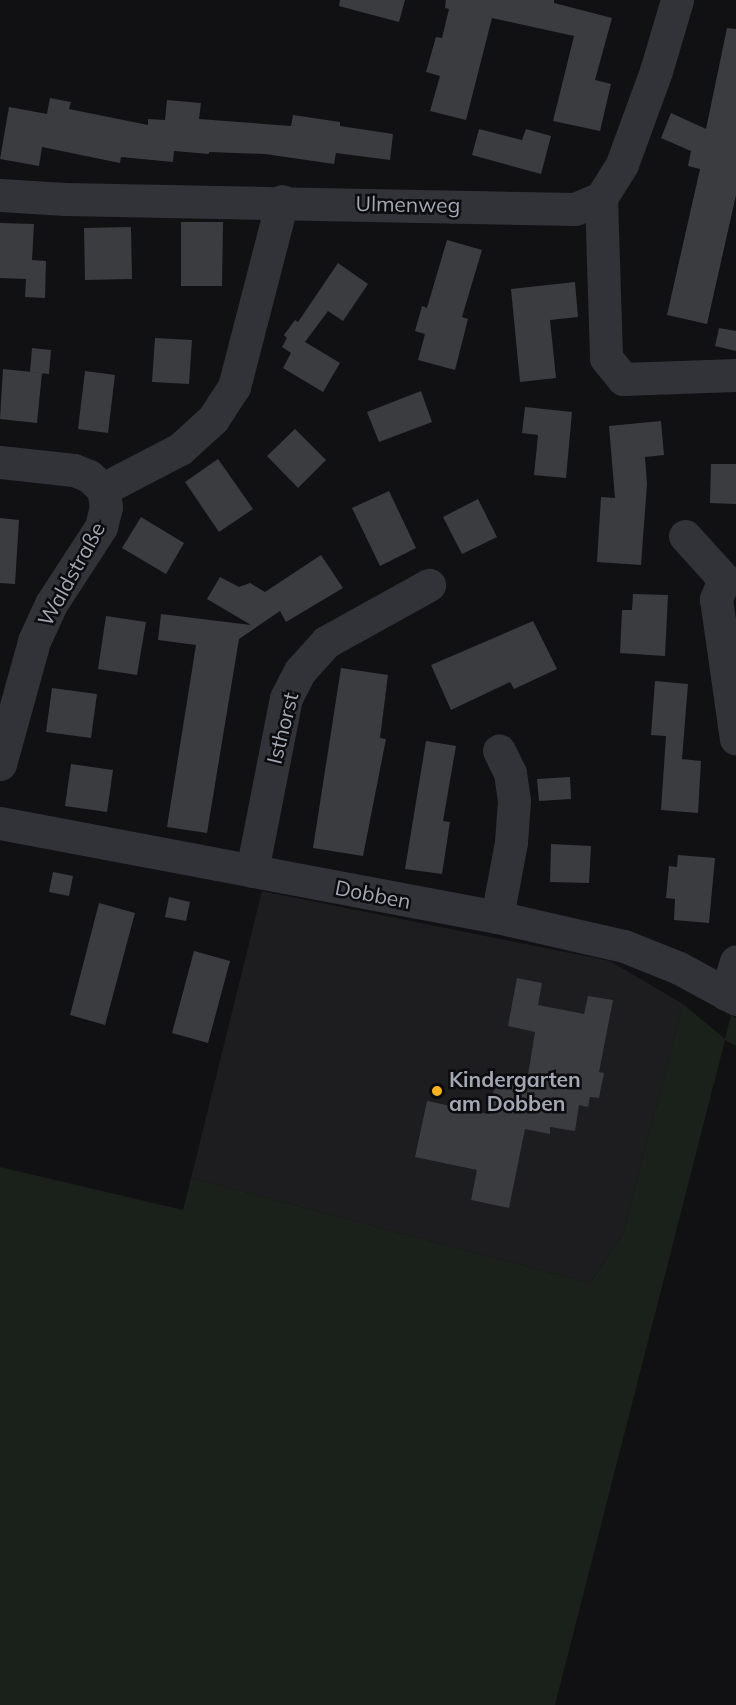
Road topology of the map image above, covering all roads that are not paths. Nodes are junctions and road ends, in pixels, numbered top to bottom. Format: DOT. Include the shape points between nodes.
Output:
graph roads {
  1 [pos="677,0"];
  2 [pos="0,195"];
  3 [pos="601,198"];
  4 [pos="282,201"];
  5 [pos="736,375"];
  6 [pos="0,462"];
  7 [pos="103,489"];
  8 [pos="685,536"];
  9 [pos="730,574"];
  10 [pos="429,585"];
  11 [pos="736,739"];
  12 [pos="499,750"];
  13 [pos="0,764"];
  14 [pos="0,823"];
  15 [pos="252,871"];
  16 [pos="497,917"];
  17 [pos="736,962"];
  18 [pos="731,996"];
  1 -- 3 [label="street" via="622,164"];
  2 -- 4 [label="street, Ulmenweg"];
  3 -- 4 [label="street, Ulmenweg" via="575,209"];
  3 -- 5 [label="street" via="606,358 611,365 623,379"];
  4 -- 7 [label="street" via="234,387 213,419 180,449"];
  6 -- 7 [label="street" via="74,470 89,476"];
  7 -- 13 [label="street, Waldstraße" via="106,507 101,527 51,604 34,641"];
  8 -- 9 [label="street"];
  9 -- 11 [label="street" via="716,599"];
  10 -- 15 [label="street, Isthorst" via="326,642 300,671 286,698"];
  12 -- 16 [label="street" via="510,773 514,801"];
  14 -- 15 [label="street, Dobben"];
  15 -- 16 [label="street, Dobben"];
  16 -- 18 [label="street, Dobben" via="624,946 679,968"];
  17 -- 18 [label="street"];
}
